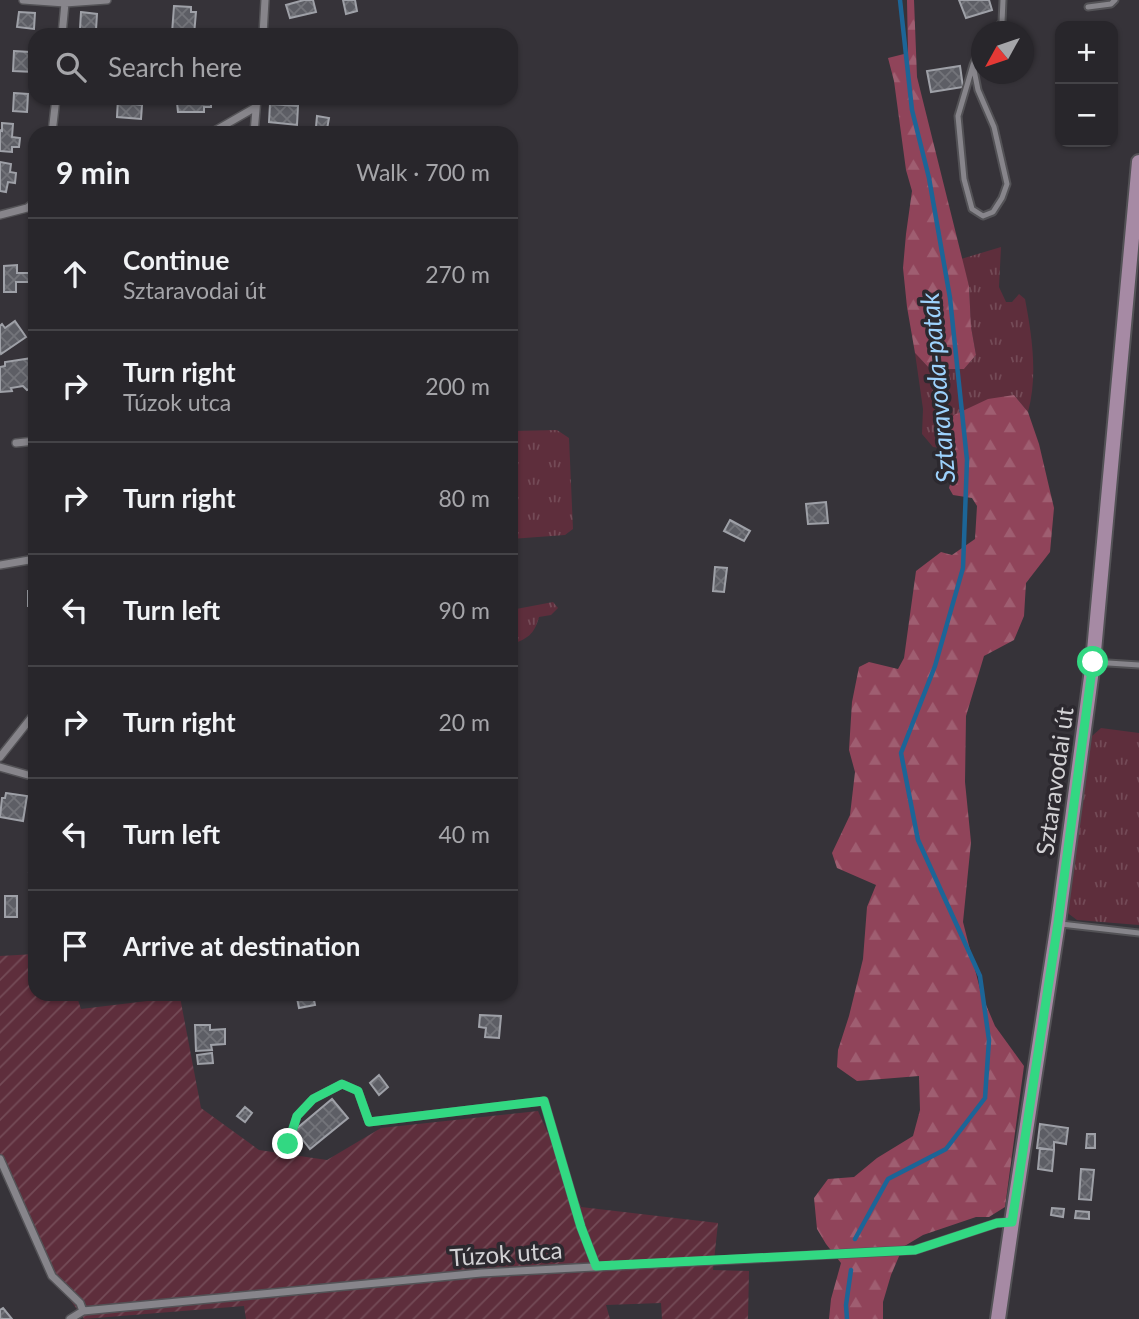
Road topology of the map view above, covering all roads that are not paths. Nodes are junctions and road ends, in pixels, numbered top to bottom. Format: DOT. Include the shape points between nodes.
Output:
graph roads {
  1 [pos="23,0"];
  2 [pos="107,0"];
  3 [pos="265,0"];
  4 [pos="1003,0"];
  5 [pos="1115,0"];
  6 [pos="65,3"];
  7 [pos="1088,7"];
  8 [pos="1002,21"];
  9 [pos="63,28"];
  10 [pos="263,28"];
  11 [pos="973,65"];
  12 [pos="55,105"];
  13 [pos="253,105"];
  14 [pos="257,105"];
  15 [pos="53,126"];
  16 [pos="221,126"];
  17 [pos="255,126"];
  18 [pos="1139,162"];
  19 [pos="28,207"];
  20 [pos="0,215"];
  21 [pos="28,442"];
  22 [pos="16,443"];
  23 [pos="28,560"];
  24 [pos="0,565"];
  25 [pos="1093,662"];
  26 [pos="1139,665"];
  27 [pos="28,722"];
  28 [pos="0,757"];
  29 [pos="0,767"];
  30 [pos="28,775"];
  31 [pos="1058,923"];
  32 [pos="1139,933"];
  33 [pos="544,1101"];
  34 [pos="288,1144"];
  35 [pos="0,1158"];
  36 [pos="1012,1222"];
  37 [pos="596,1266"];
  38 [pos="83,1311"];
  39 [pos="70,1319"];
  40 [pos="998,1319"];
  1 -- 6 [label="street"];
  2 -- 6 [label="street"];
  3 -- 10 [label="street"];
  4 -- 8 [label="lane"];
  5 -- 7 [label="lane"];
  6 -- 9 [label="street"];
  11 -- 11 [label="lane" via="978,90 995,127 1007,184 993,212 983,216 972,209 964,179 958,117"];
  12 -- 15 [label="street"];
  13 -- 16 [label="street"];
  14 -- 17 [label="street"];
  18 -- 25 [label="street, Sztaravodai út"];
  19 -- 20 [label="street"];
  21 -- 22 [label="street"];
  23 -- 24 [label="street"];
  25 -- 26 [label="lane"];
  25 -- 31 [label="street, Sztaravodai út"];
  27 -- 28 [label="street"];
  29 -- 30 [label="street"];
  31 -- 32 [label="lane"];
  31 -- 36 [label="street, Sztaravodai út"];
  33 -- 34 [label="lane" via="369,1122 358,1091 342,1084 313,1099 297,1116"];
  33 -- 37 [label="street"];
  35 -- 38 [label="street" via="52,1276"];
  36 -- 37 [label="street, Túzok utca" via="915,1250"];
  36 -- 40 [label="street, Sztaravodai út"];
  37 -- 38 [label="street, Túzok utca"];
  38 -- 39 [label="street, Túzok utca"];
}
